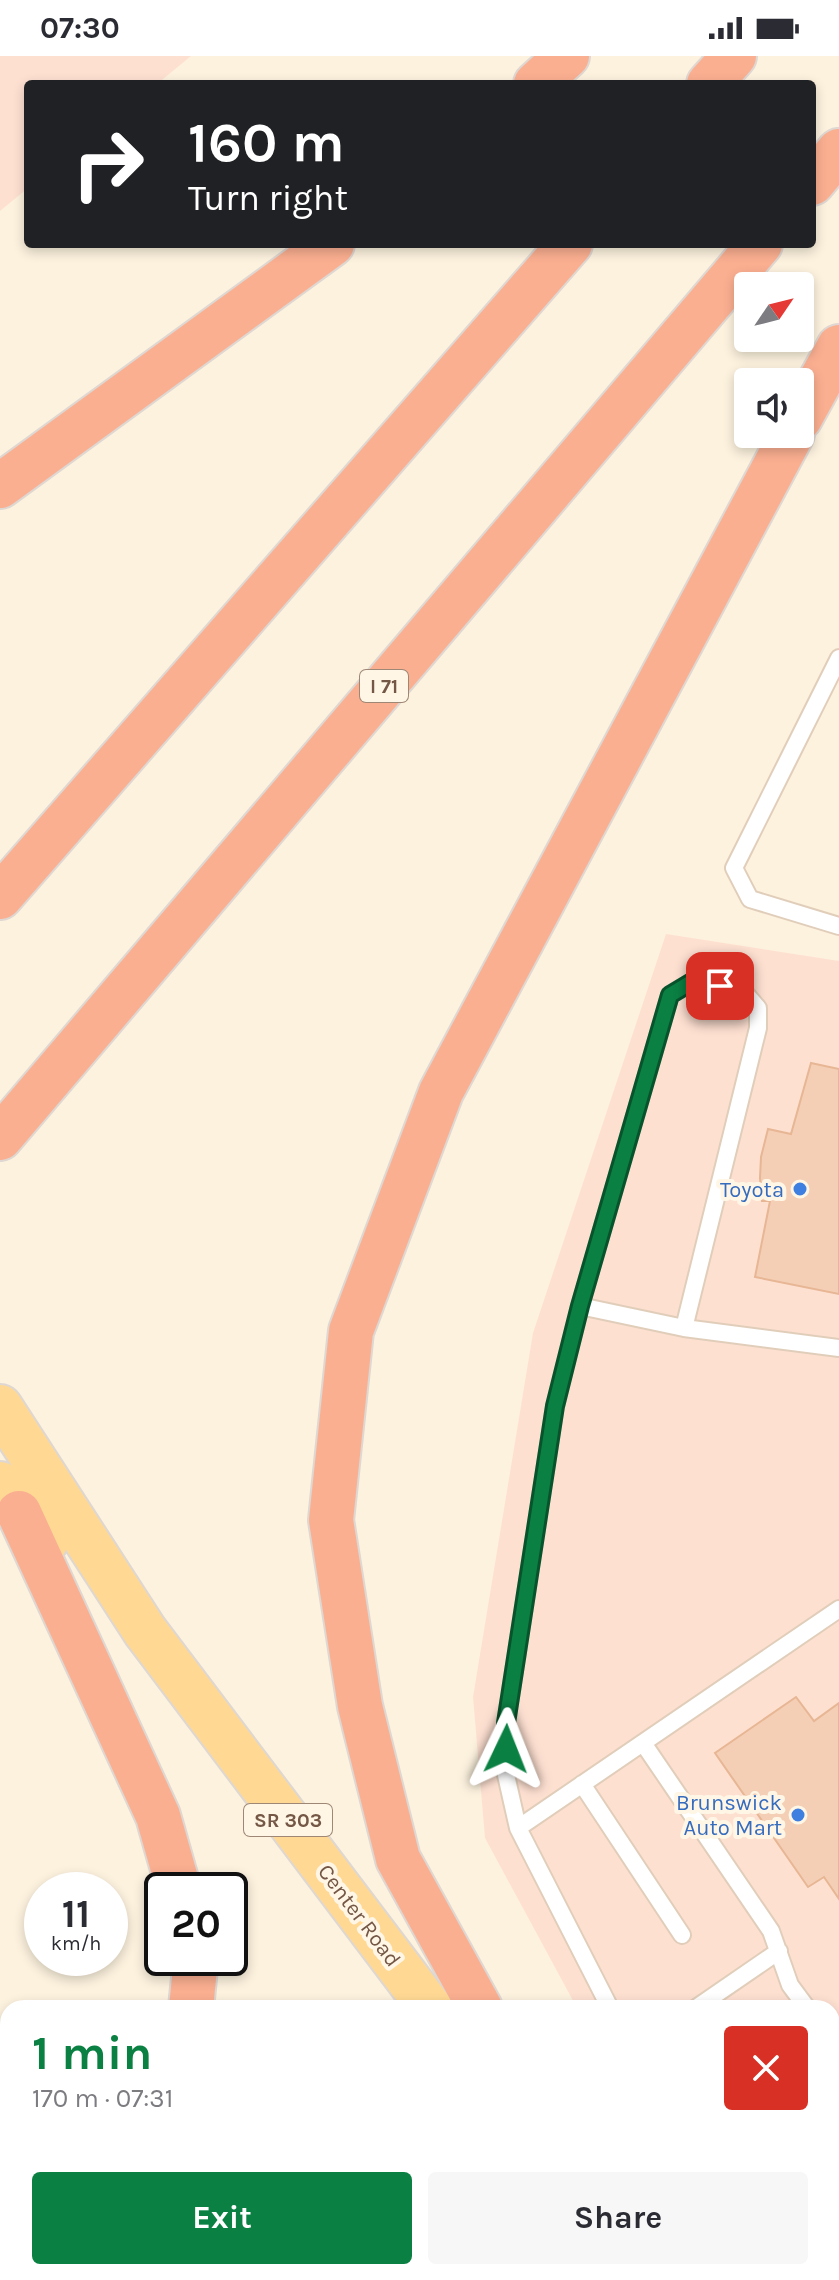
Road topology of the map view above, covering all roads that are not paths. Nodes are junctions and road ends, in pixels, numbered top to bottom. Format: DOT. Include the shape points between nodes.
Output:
graph roads {
  1 [pos="567,56"];
  2 [pos="734,56"];
  3 [pos="540,80"];
  4 [pos="713,80"];
  5 [pos="839,151"];
  6 [pos="816,178"];
  7 [pos="326,248"];
  8 [pos="567,248"];
  9 [pos="757,248"];
  10 [pos="217,327"];
  11 [pos="839,347"];
  12 [pos="814,393"];
  13 [pos="785,448"];
  14 [pos="0,461"];
  15 [pos="0,486"];
  16 [pos="839,658"];
  17 [pos="0,897"];
  18 [pos="839,926"];
  19 [pos="3,1135"];
  20 [pos="580,1306"];
  21 [pos="684,1328"];
  22 [pos="839,1348"];
  23 [pos="0,1407"];
  24 [pos="9,1498"];
  25 [pos="839,1609"];
  26 [pos="145,1631"];
  27 [pos="643,1743"];
  28 [pos="582,1784"];
  29 [pos="518,1828"];
  30 [pos="174,1872"];
  31 [pos="682,1935"];
  32 [pos="779,1951"];
  33 [pos="194,1976"];
  34 [pos="192,2000"];
  35 [pos="424,2000"];
  36 [pos="476,2000"];
  37 [pos="606,2000"];
  38 [pos="708,2000"];
  39 [pos="801,2000"];
  1 -- 3 [label="highway"];
  2 -- 4 [label="highway"];
  5 -- 6 [label="highway"];
  7 -- 10 [label="highway"];
  8 -- 17 [label="highway"];
  9 -- 19 [label="highway, I 71"];
  10 -- 14 [label="highway"];
  10 -- 15 [label="highway"];
  11 -- 12 [label="highway"];
  13 -- 36 [label="highway" via="441,1092 351,1331 331,1520 360,1706 398,1859"];
  16 -- 18 [label="lane" via="734,868 750,899"];
  20 -- 21 [label="lane"];
  20 -- 21 [label="lane" via="670,995 695,980 745,993 758,1008 758,1028"];
  20 -- 29 [label="lane" via="555,1406 506,1723 506,1775"];
  21 -- 22 [label="lane"];
  23 -- 26 [label="main road, Center Road / SR 303"];
  24 -- 26 [label="main road, Center Road / SR 303" via="93,1588"];
  24 -- 30 [label="highway" via="158,1816"];
  25 -- 27 [label="lane"];
  26 -- 35 [label="main road, Center Road / SR 303"];
  27 -- 28 [label="lane"];
  27 -- 32 [label="lane" via="771,1931"];
  28 -- 29 [label="lane"];
  28 -- 31 [label="lane"];
  29 -- 37 [label="lane"];
  32 -- 38 [label="lane"];
  32 -- 39 [label="lane"];
  33 -- 34 [label="highway"];
}
